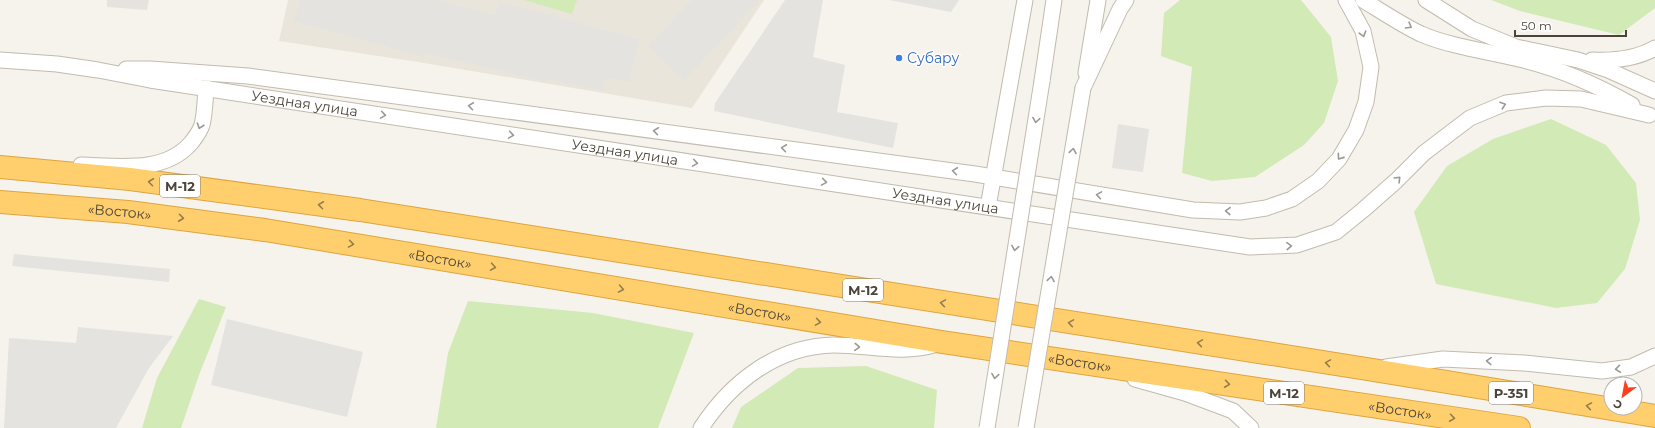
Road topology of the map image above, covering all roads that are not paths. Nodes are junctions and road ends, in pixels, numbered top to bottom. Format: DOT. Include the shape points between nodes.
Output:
graph roads {
  1 [pos="1025,0"];
  2 [pos="1054,0"];
  3 [pos="1098,0"];
  4 [pos="1126,0"];
  5 [pos="1346,0"];
  6 [pos="1363,0"];
  7 [pos="1426,0"];
  8 [pos="1655,48"];
  9 [pos="1519,59"];
  10 [pos="0,60"];
  11 [pos="1578,60"];
  12 [pos="207,81"];
  13 [pos="1083,88"];
  14 [pos="1655,91"];
  15 [pos="1652,117"];
  16 [pos="2,168"];
  17 [pos="994,177"];
  18 [pos="0,202"];
  19 [pos="988,208"];
  20 [pos="942,342"];
  21 [pos="1655,356"];
  22 [pos="1104,366"];
  23 [pos="1367,369"];
  24 [pos="1655,416"];
  25 [pos="701,428"];
  26 [pos="986,428"];
  27 [pos="1026,428"];
  28 [pos="1251,428"];
  29 [pos="1519,428"];
  1 -- 17 [label="street"];
  2 -- 26 [label="street, one-way, bridge"];
  3 -- 13 [label="street"];
  4 -- 13 [label="street"];
  5 -- 17 [label="street, Уездная улица, one-way" via="1363,31 1371,67 1366,102 1356,130 1339,159 1318,181 1292,199 1266,208 1240,212 1193,210"];
  6 -- 9 [label="street, one-way" via="1421,34 1463,48"];
  7 -- 11 [label="street" via="1472,29 1516,47"];
  8 -- 11 [label="street" via="1644,54 1612,61"];
  9 -- 11 [label="street"];
  9 -- 15 [label="street" via="1553,68 1582,80"];
  10 -- 12 [label="street, Уездная улица" via="57,64 150,80"];
  11 -- 14 [label="street"];
  12 -- 16 [label="street, one-way" via="202,125 196,137 180,152 157,164 134,167 52,163"];
  17 -- 12 [label="street, Уездная улица, one-way" via="248,76"];
  12 -- 19 [label="street, Уездная улица, one-way"];
  27 -- 13 [label="street, one-way, bridge"];
  19 -- 15 [label="street, Уездная улица, one-way" via="1250,247 1297,245 1336,232 1396,181 1424,152 1470,118 1506,104 1546,98 1581,99"];
  23 -- 16 [label="highway, М-12, one-way" via="360,210 130,179"];
  17 -- 19 [label="street"];
  18 -- 20 [label="highway, «Восток» / М-12, one-way" via="128,212 257,229"];
  20 -- 22 [label="highway, «Восток» / М-12"];
  25 -- 20 [label="street, one-way" via="732,389 754,371 773,360 800,350 834,345 894,350 921,349"];
  21 -- 23 [label="street, one-way" via="1631,367 1602,371 1524,363 1443,359"];
  22 -- 28 [label="street" via="1138,380 1185,393 1233,411"];
  22 -- 29 [label="highway, «Восток» / М-12, one-way"];
  24 -- 23 [label="highway, Р-351, one-way"];
}
